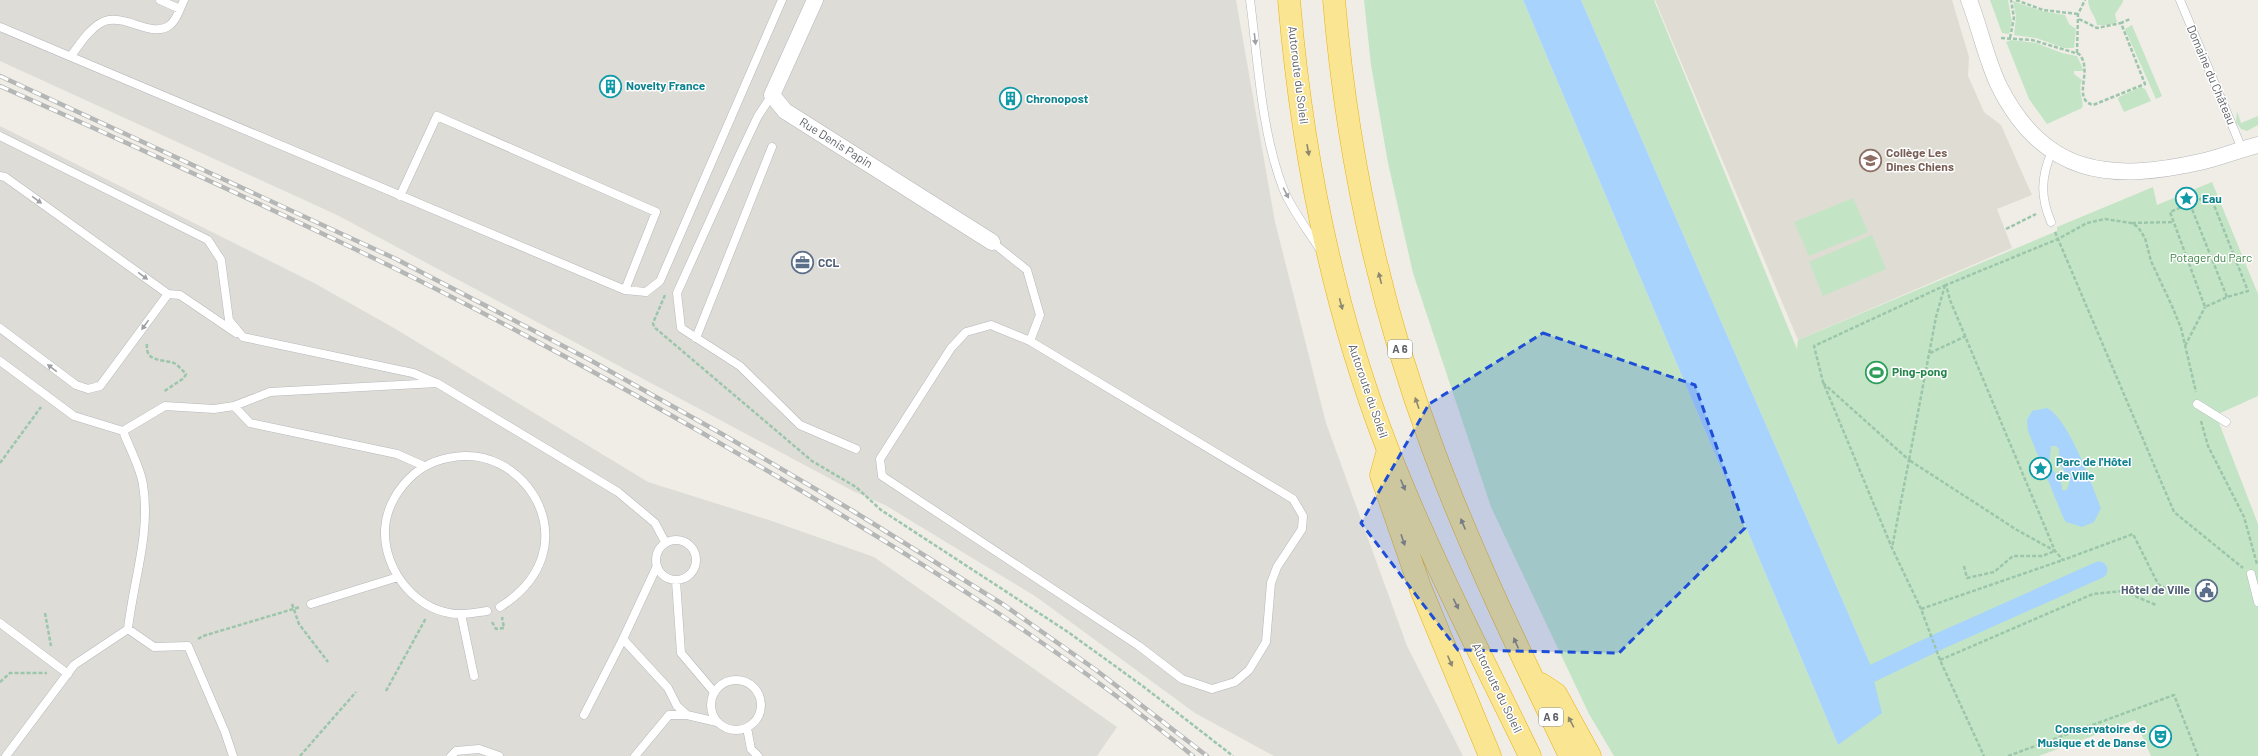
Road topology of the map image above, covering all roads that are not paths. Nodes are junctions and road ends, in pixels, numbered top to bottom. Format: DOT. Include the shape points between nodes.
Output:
graph roads {
  1 [pos="160,0"];
  2 [pos="184,0"];
  3 [pos="782,0"];
  4 [pos="815,0"];
  5 [pos="1250,0"];
  6 [pos="1289,0"];
  7 [pos="1334,0"];
  8 [pos="1969,0"];
  9 [pos="2180,0"];
  10 [pos="180,9"];
  11 [pos="0,27"];
  12 [pos="71,56"];
  13 [pos="772,95"];
  14 [pos="0,136"];
  15 [pos="2258,144"];
  16 [pos="772,146"];
  17 [pos="2242,149"];
  18 [pos="2052,151"];
  19 [pos="3,177"];
  20 [pos="0,184"];
  21 [pos="400,196"];
  22 [pos="2051,222"];
  23 [pos="992,242"];
  24 [pos="1332,270"];
  25 [pos="625,290"];
  26 [pos="168,294"];
  27 [pos="0,328"];
  28 [pos="243,337"];
  29 [pos="696,338"];
  30 [pos="1030,341"];
  31 [pos="0,362"];
  32 [pos="437,383"];
  33 [pos="2197,404"];
  34 [pos="234,406"];
  35 [pos="2226,422"];
  36 [pos="123,431"];
  37 [pos="856,449"];
  38 [pos="1388,450"];
  39 [pos="424,466"];
  40 [pos="665,542"];
  41 [pos="657,566"];
  42 [pos="2251,574"];
  43 [pos="398,577"];
  44 [pos="676,581"];
  45 [pos="2258,602"];
  46 [pos="311,604"];
  47 [pos="500,607"];
  48 [pos="487,611"];
  49 [pos="461,614"];
  50 [pos="0,623"];
  51 [pos="128,629"];
  52 [pos="623,639"];
  53 [pos="68,674"];
  54 [pos="474,676"];
  55 [pos="1532,678"];
  56 [pos="714,692"];
  57 [pos="584,715"];
  58 [pos="687,716"];
  59 [pos="717,722"];
  60 [pos="747,728"];
  61 [pos="6,756"];
  62 [pos="233,756"];
  63 [pos="452,756"];
  64 [pos="499,756"];
  65 [pos="635,756"];
  66 [pos="758,756"];
  67 [pos="1490,756"];
  68 [pos="1530,756"];
  69 [pos="1570,756"];
  70 [pos="1590,756"];
  1 -- 10 [label="lane"];
  2 -- 10 [label="lane"];
  3 -- 25 [label="lane" via="660,281 646,292"];
  4 -- 13 [label="street"];
  5 -- 24 [label="lane, one-way" via="1270,142 1284,189"];
  6 -- 24 [label="highway, Autoroute du Soleil, one-way" via="1307,146"];
  55 -- 7 [label="highway, A 6, one-way" via="1462,523 1432,448 1388,308 1368,231 1357,173 1346,108"];
  8 -- 18 [label="street" via="2002,92 2024,125"];
  9 -- 17 [label="lane, Domaine du Château"];
  10 -- 12 [label="lane" via="172,24 163,29 149,28 124,20 104,21 86,36"];
  11 -- 12 [label="lane"];
  12 -- 21 [label="lane"];
  13 -- 23 [label="street, Rue Denis Papin" via="785,110"];
  13 -- 29 [label="lane" via="758,116 677,293 681,328"];
  14 -- 28 [label="lane" via="208,240 221,260 229,320"];
  15 -- 17 [label="street"];
  16 -- 29 [label="lane"];
  17 -- 18 [label="street" via="2201,162 2144,172 2089,168 2069,162"];
  18 -- 22 [label="lane" via="2044,170 2043,193"];
  19 -- 20 [label="lane"];
  19 -- 26 [label="lane, one-way"];
  21 -- 25 [label="lane"];
  21 -- 25 [label="lane" via="437,116 656,212"];
  23 -- 30 [label="lane" via="1027,270 1040,315"];
  24 -- 38 [label="highway, Autoroute du Soleil, one-way" via="1351,343"];
  26 -- 27 [label="lane, one-way" via="100,386 88,389 76,385"];
  26 -- 28 [label="lane" via="180,295"];
  28 -- 32 [label="lane" via="413,373"];
  29 -- 37 [label="lane" via="740,366 800,425"];
  30 -- 30 [label="lane" via="991,325 966,332 951,348 880,459 882,476 1140,646 1182,679 1212,689 1235,682 1249,670 1266,642 1271,583 1277,567 1302,529 1303,516 1293,500"];
  31 -- 36 [label="lane" via="74,416"];
  32 -- 34 [label="lane" via="270,392"];
  32 -- 40 [label="lane" via="618,492 655,523"];
  33 -- 35 [label="lane"];
  34 -- 36 [label="lane" via="214,409 165,406"];
  34 -- 39 [label="lane" via="250,423 397,454"];
  36 -- 51 [label="lane" via="143,483 146,521"];
  38 -- 67 [label="highway, one-way" via="1381,475 1420,587"];
  38 -- 68 [label="highway, Autoroute du Soleil, one-way" via="1442,575"];
  39 -- 43 [label="lane" via="404,482 391,504 385,529 388,554"];
  39 -- 47 [label="lane" via="449,456 476,456 502,464 524,480 538,503 545,529 542,556 530,580 511,600"];
  40 -- 41 [label="lane" via="658,550"];
  40 -- 44 [label="lane" via="681,540 687,543 697,560 693,572"];
  41 -- 44 [label="lane" via="663,576"];
  41 -- 52 [label="lane"];
  42 -- 45 [label="lane"];
  43 -- 46 [label="lane"];
  43 -- 49 [label="lane" via="415,596 432,607"];
  44 -- 56 [label="lane" via="681,653"];
  48 -- 49 [label="lane"];
  49 -- 54 [label="lane"];
  50 -- 53 [label="lane"];
  51 -- 53 [label="lane" via="74,665"];
  51 -- 62 [label="lane" via="154,646 188,646"];
  52 -- 57 [label="lane"];
  52 -- 58 [label="lane" via="668,688 677,706"];
  53 -- 61 [label="lane"];
  55 -- 69 [label="highway, A 6"];
  70 -- 55 [label="highway, one-way" via="1556,694"];
  56 -- 59 [label="lane" via="710,708"];
  56 -- 60 [label="lane" via="718,686 733,680 741,680 754,688 759,694 761,710 758,718"];
  58 -- 59 [label="lane"];
  58 -- 65 [label="lane" via="669,715"];
  59 -- 60 [label="lane" via="731,730"];
  60 -- 66 [label="lane" via="751,749"];
  63 -- 64 [label="lane" via="456,751 479,749"];
}
